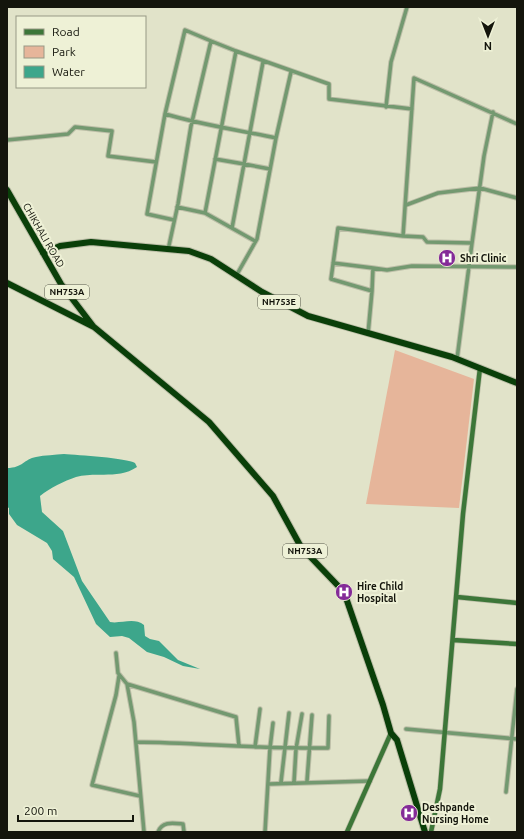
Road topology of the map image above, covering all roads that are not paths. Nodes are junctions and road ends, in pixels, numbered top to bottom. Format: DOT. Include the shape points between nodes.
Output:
graph roads {
  1 [pos="407,7"];
  2 [pos="211,41"];
  3 [pos="236,51"];
  4 [pos="263,62"];
  5 [pos="290,72"];
  6 [pos="386,106"];
  7 [pos="412,109"];
  8 [pos="493,112"];
  9 [pos="166,114"];
  10 [pos="192,122"];
  11 [pos="517,124"];
  12 [pos="222,126"];
  13 [pos="250,132"];
  14 [pos="276,138"];
  15 [pos="7,140"];
  16 [pos="215,159"];
  17 [pos="156,162"];
  18 [pos="244,164"];
  19 [pos="270,169"];
  20 [pos="480,188"];
  21 [pos="7,190"];
  22 [pos="517,198"];
  23 [pos="406,204"];
  24 [pos="177,207"];
  25 [pos="205,213"];
  26 [pos="174,220"];
  27 [pos="232,228"];
  28 [pos="403,236"];
  29 [pos="255,242"];
  30 [pos="472,243"];
  31 [pos="168,250"];
  32 [pos="43,253"];
  33 [pos="333,263"];
  34 [pos="469,267"];
  35 [pos="373,268"];
  36 [pos="517,268"];
  37 [pos="236,276"];
  38 [pos="7,283"];
  39 [pos="372,291"];
  40 [pos="94,327"];
  41 [pos="368,334"];
  42 [pos="457,359"];
  43 [pos="480,368"];
  44 [pos="517,383"];
  45 [pos="457,597"];
  46 [pos="517,603"];
  47 [pos="453,640"];
  48 [pos="517,644"];
  49 [pos="116,653"];
  50 [pos="119,676"];
  51 [pos="127,684"];
  52 [pos="517,689"];
  53 [pos="260,709"];
  54 [pos="289,713"];
  55 [pos="302,714"];
  56 [pos="312,715"];
  57 [pos="329,716"];
  58 [pos="273,723"];
  59 [pos="406,729"];
  60 [pos="445,731"];
  61 [pos="391,733"];
  62 [pos="512,739"];
  63 [pos="517,739"];
  64 [pos="136,742"];
  65 [pos="239,746"];
  66 [pos="255,747"];
  67 [pos="270,748"];
  68 [pos="283,748"];
  69 [pos="296,748"];
  70 [pos="310,748"];
  71 [pos="370,781"];
  72 [pos="280,782"];
  73 [pos="294,782"];
  74 [pos="307,782"];
  75 [pos="269,784"];
  76 [pos="506,792"];
  77 [pos="140,796"];
  78 [pos="144,832"];
  79 [pos="158,832"];
  80 [pos="184,832"];
  81 [pos="266,832"];
  82 [pos="347,832"];
  83 [pos="425,832"];
  84 [pos="431,832"];
  1 -- 6 [label="street" via="391,62"];
  2 -- 3 [label="street"];
  2 -- 9 [label="street" via="185,30"];
  2 -- 10 [label="street"];
  3 -- 4 [label="street"];
  3 -- 12 [label="street"];
  4 -- 5 [label="street"];
  4 -- 13 [label="street"];
  5 -- 6 [label="street" via="329,84 330,99"];
  5 -- 14 [label="street"];
  6 -- 7 [label="street"];
  7 -- 8 [label="street" via="414,78"];
  7 -- 23 [label="street"];
  8 -- 11 [label="street"];
  8 -- 20 [label="street"];
  9 -- 10 [label="street"];
  9 -- 17 [label="street"];
  10 -- 12 [label="street"];
  10 -- 24 [label="street"];
  12 -- 13 [label="street"];
  12 -- 16 [label="street"];
  13 -- 14 [label="street"];
  13 -- 18 [label="street"];
  14 -- 19 [label="street"];
  15 -- 17 [label="street" via="68,134 75,127 112,131 108,156"];
  16 -- 18 [label="street"];
  16 -- 25 [label="street"];
  17 -- 26 [label="street" via="147,214"];
  18 -- 19 [label="street"];
  18 -- 27 [label="street"];
  19 -- 29 [label="street"];
  20 -- 22 [label="street"];
  20 -- 23 [label="street" via="438,193"];
  20 -- 30 [label="street"];
  21 -- 32 [label="highway, CHIKHALI ROAD / NH753A"];
  23 -- 28 [label="street"];
  24 -- 25 [label="street"];
  24 -- 26 [label="street"];
  25 -- 27 [label="street"];
  26 -- 31 [label="street"];
  27 -- 29 [label="street"];
  28 -- 30 [label="street" via="423,237 427,242"];
  28 -- 33 [label="street" via="338,228"];
  29 -- 37 [label="street"];
  30 -- 34 [label="street"];
  31 -- 32 [label="highway, NH753E" via="91,242 60,246"];
  31 -- 37 [label="highway, NH753E" via="189,251 210,259"];
  32 -- 40 [label="highway, CHIKHALI ROAD / NH753A" via="61,284"];
  33 -- 35 [label="street"];
  33 -- 39 [label="street" via="331,279"];
  34 -- 35 [label="street" via="412,266 387,270"];
  34 -- 36 [label="street"];
  34 -- 42 [label="street"];
  35 -- 39 [label="street"];
  37 -- 41 [label="highway, NH753E" via="308,316"];
  38 -- 40 [label="highway"];
  39 -- 41 [label="street"];
  40 -- 61 [label="highway, NH753A" via="208,422 273,496 301,547 344,592"];
  41 -- 42 [label="highway, NH753E"];
  42 -- 43 [label="highway, NH753E"];
  43 -- 44 [label="highway, NH753E"];
  43 -- 45 [label="main road" via="463,514"];
  45 -- 46 [label="main road"];
  45 -- 47 [label="main road"];
  47 -- 48 [label="main road"];
  47 -- 60 [label="main road"];
  49 -- 50 [label="street"];
  50 -- 51 [label="street"];
  50 -- 77 [label="street" via="92,785"];
  51 -- 64 [label="street"];
  51 -- 65 [label="street" via="233,715 236,717"];
  52 -- 62 [label="street"];
  53 -- 66 [label="street"];
  54 -- 68 [label="street"];
  55 -- 69 [label="street"];
  56 -- 70 [label="street"];
  57 -- 70 [label="street" via="328,748"];
  58 -- 67 [label="street"];
  59 -- 60 [label="street"];
  60 -- 62 [label="street"];
  60 -- 84 [label="main road" via="440,789"];
  61 -- 71 [label="main road"];
  61 -- 83 [label="highway, NH753A" via="397,740"];
  62 -- 63 [label="street"];
  62 -- 76 [label="street"];
  64 -- 65 [label="street"];
  64 -- 77 [label="street"];
  65 -- 66 [label="street"];
  66 -- 67 [label="street"];
  67 -- 68 [label="street"];
  67 -- 75 [label="street"];
  68 -- 69 [label="street"];
  68 -- 72 [label="street"];
  69 -- 70 [label="street"];
  69 -- 73 [label="street"];
  70 -- 74 [label="street"];
  71 -- 74 [label="street"];
  71 -- 82 [label="main road"];
  72 -- 73 [label="street"];
  72 -- 75 [label="street"];
  73 -- 74 [label="street"];
  75 -- 81 [label="street"];
  77 -- 78 [label="street"];
  79 -- 80 [label="street" via="165,824 171,823 183,824"];
}
